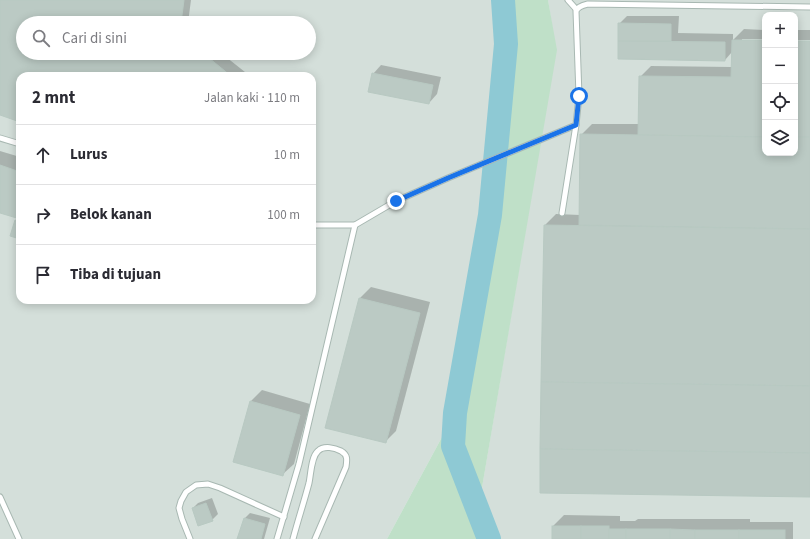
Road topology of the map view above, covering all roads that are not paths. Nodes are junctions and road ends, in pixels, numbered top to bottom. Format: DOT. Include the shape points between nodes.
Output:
graph roads {
  1 [pos="568,0"];
  2 [pos="810,7"];
  3 [pos="576,9"];
  4 [pos="576,125"];
  5 [pos="0,138"];
  6 [pos="16,143"];
  7 [pos="562,213"];
  8 [pos="316,225"];
  9 [pos="355,225"];
  10 [pos="0,497"];
  11 [pos="284,517"];
  12 [pos="19,539"];
  13 [pos="190,539"];
  14 [pos="277,539"];
  15 [pos="293,539"];
  16 [pos="316,539"];
  1 -- 3 [label="lane"];
  2 -- 3 [label="lane" via="588,4"];
  3 -- 4 [label="lane" via="579,96"];
  4 -- 7 [label="lane"];
  4 -- 9 [label="lane" via="396,201"];
  5 -- 6 [label="lane"];
  8 -- 9 [label="lane"];
  9 -- 11 [label="lane" via="299,464"];
  10 -- 12 [label="lane"];
  11 -- 13 [label="lane" via="220,488 208,484 196,485 186,492 179,508"];
  11 -- 14 [label="lane"];
  15 -- 16 [label="lane" via="317,451 334,448 346,454 346,467"];
}
